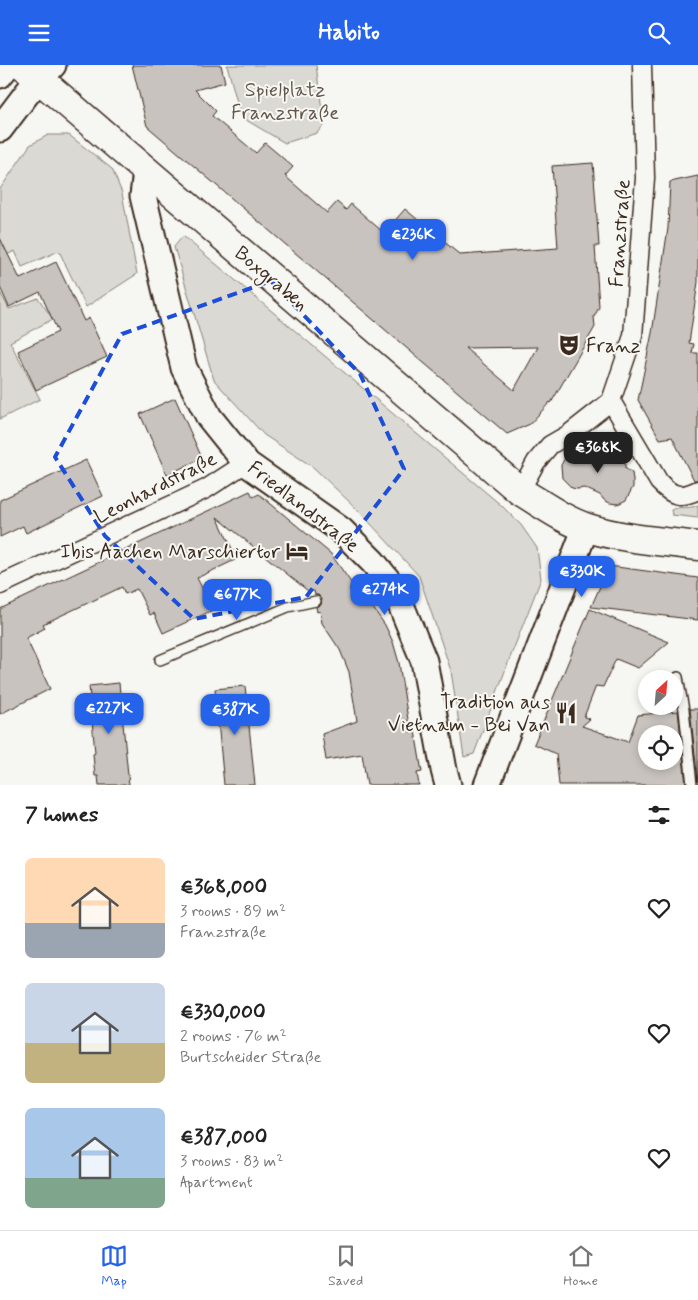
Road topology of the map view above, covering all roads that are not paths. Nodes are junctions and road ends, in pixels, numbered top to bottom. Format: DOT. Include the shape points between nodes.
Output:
graph roads {
  1 [pos="8,65"];
  2 [pos="642,65"];
  3 [pos="39,70"];
  4 [pos="0,75"];
  5 [pos="0,129"];
  6 [pos="146,171"];
  7 [pos="611,401"];
  8 [pos="246,463"];
  9 [pos="698,490"];
  10 [pos="520,491"];
  11 [pos="586,527"];
  12 [pos="698,546"];
  13 [pos="380,571"];
  14 [pos="0,585"];
  15 [pos="356,589"];
  16 [pos="316,601"];
  17 [pos="160,660"];
  18 [pos="683,704"];
  19 [pos="448,785"];
  20 [pos="487,785"];
  21 [pos="692,785"];
  1 -- 4 [label="main road"];
  2 -- 7 [label="street, Franzstraße" via="645,178 633,335"];
  3 -- 5 [label="main road"];
  3 -- 6 [label="main road, Boxgraben"];
  6 -- 8 [label="main road, Friedlandstraße" via="143,196 184,368 209,417"];
  6 -- 10 [label="main road, Boxgraben"];
  7 -- 9 [label="street" via="659,482 677,495"];
  7 -- 10 [label="street" via="550,445"];
  8 -- 13 [label="main road, Friedlandstraße" via="341,530"];
  8 -- 14 [label="street, Leonhardstraße" via="206,489"];
  10 -- 11 [label="main road, Boxgraben" via="558,515"];
  11 -- 12 [label="main road, Boxgraben" via="622,537"];
  11 -- 20 [label="main road"];
  13 -- 15 [label="lane"];
  13 -- 19 [label="main road, Friedlandstraße" via="398,594 424,661"];
  16 -- 17 [label="lane" via="288,607"];
  18 -- 21 [label="lane"];
}
